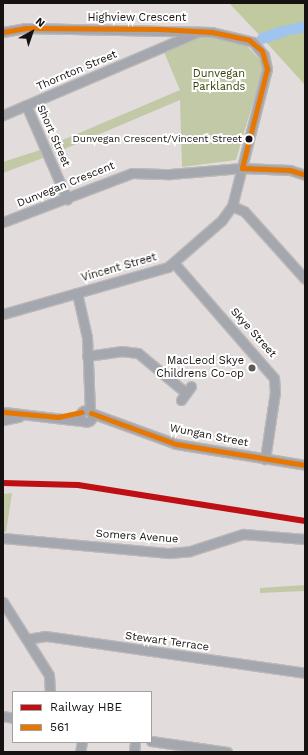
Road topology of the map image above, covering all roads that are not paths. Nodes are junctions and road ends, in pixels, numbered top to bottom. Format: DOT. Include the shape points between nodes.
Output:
graph roads {
  1 [pos="169,29"];
  2 [pos="179,30"];
  3 [pos="200,31"];
  4 [pos="3,32"];
  5 [pos="180,40"];
  6 [pos="160,48"];
  7 [pos="264,55"];
  8 [pos="26,105"];
  9 [pos="3,116"];
  10 [pos="242,168"];
  11 [pos="305,175"];
  12 [pos="67,199"];
  13 [pos="232,206"];
  14 [pos="3,222"];
  15 [pos="174,263"];
  16 [pos="305,279"];
  17 [pos="77,293"];
  18 [pos="3,314"];
  19 [pos="87,356"];
  20 [pos="186,393"];
  21 [pos="86,415"];
  22 [pos="3,416"];
  23 [pos="265,459"];
  24 [pos="305,465"];
  25 [pos="3,538"];
  26 [pos="305,539"];
  27 [pos="13,540"];
  28 [pos="3,542"];
  29 [pos="3,602"];
  30 [pos="27,639"];
  31 [pos="305,673"];
  32 [pos="50,691"];
  33 [pos="152,741"];
  34 [pos="227,752"];
  1 -- 2 [label="street, Highview Crescent"];
  1 -- 4 [label="street, Highview Crescent" via="25,28"];
  1 -- 6 [label="street" via="168,40"];
  2 -- 3 [label="street, Highview Crescent"];
  2 -- 5 [label="street"];
  3 -- 5 [label="street, Thornton Street"];
  3 -- 7 [label="street, Highview Crescent" via="249,40"];
  5 -- 6 [label="street, Thornton Street"];
  6 -- 8 [label="street, Thornton Street"];
  7 -- 10 [label="street, Vincent Street" via="267,69 264,90"];
  8 -- 9 [label="street, Thornton Street"];
  8 -- 12 [label="street, Short Street"];
  10 -- 11 [label="street, Dunvegan Crescent" via="290,170"];
  10 -- 12 [label="street, Dunvegan Crescent" via="170,174 132,173"];
  10 -- 13 [label="street, Vincent Street"];
  12 -- 14 [label="street, Dunvegan Crescent"];
  13 -- 15 [label="street, Vincent Street" via="227,215"];
  13 -- 16 [label="street" via="244,211"];
  15 -- 17 [label="street, Vincent Street"];
  15 -- 23 [label="street, Skye Street" via="274,378 275,392"];
  17 -- 18 [label="street, Vincent Street"];
  17 -- 19 [label="street" via="86,328"];
  19 -- 20 [label="street" via="121,351 138,353"];
  19 -- 21 [label="street"];
  21 -- 22 [label="street, Wungan Street"];
  21 -- 23 [label="street, Wungan Street" via="111,420 176,444"];
  23 -- 24 [label="street, Wungan Street"];
  25 -- 27 [label="street, Somers Avenue"];
  26 -- 27 [label="street, Somers Avenue" via="243,534 190,551 169,553"];
  27 -- 28 [label="street, Somers Avenue"];
  29 -- 30 [label="street"];
  30 -- 31 [label="street, Stewart Terrace" via="46,636"];
  30 -- 32 [label="street" via="49,675"];
  33 -- 34 [label="street"];
}
